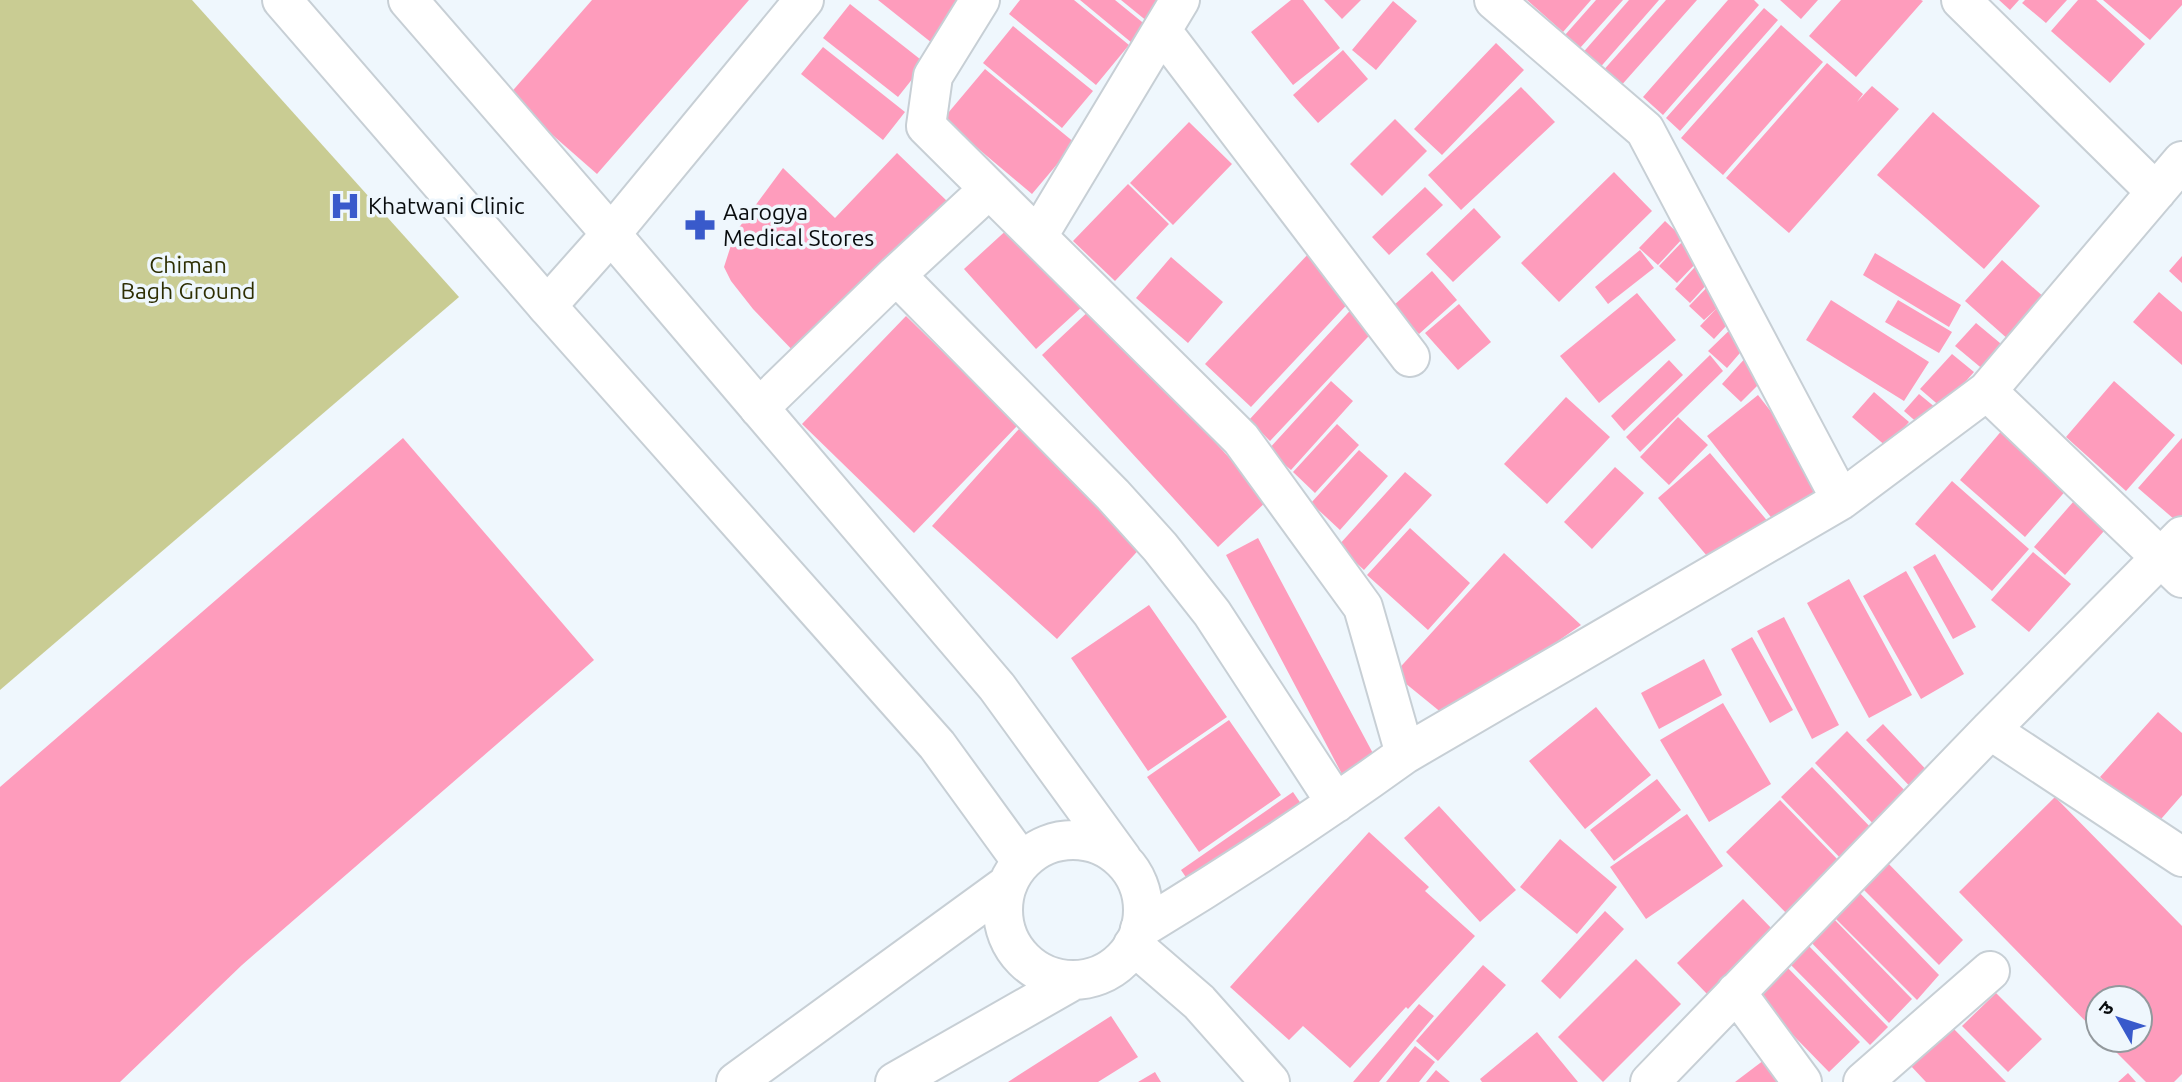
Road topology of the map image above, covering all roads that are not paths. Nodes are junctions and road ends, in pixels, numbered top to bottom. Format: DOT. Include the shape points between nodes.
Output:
graph roads {
  1 [pos="282,0"];
  2 [pos="408,0"];
  3 [pos="804,0"];
  4 [pos="980,0"];
  5 [pos="1494,0"];
  6 [pos="1961,0"];
  7 [pos="1171,16"];
  8 [pos="2182,161"];
  9 [pos="989,189"];
  10 [pos="2156,192"];
  11 [pos="611,234"];
  12 [pos="1038,236"];
  13 [pos="896,275"];
  14 [pos="547,306"];
  15 [pos="1409,358"];
  16 [pos="1987,391"];
  17 [pos="759,408"];
  18 [pos="1841,500"];
  19 [pos="2175,558"];
  20 [pos="1990,730"];
  21 [pos="1405,754"];
  22 [pos="1336,803"];
  23 [pos="2182,858"];
  24 [pos="1122,859"];
  25 [pos="1015,873"];
  26 [pos="1137,937"];
  27 [pos="1990,971"];
  28 [pos="1074,980"];
  29 [pos="1736,992"];
  30 [pos="736,1082"];
  31 [pos="895,1082"];
  32 [pos="1270,1082"];
  33 [pos="1650,1082"];
  34 [pos="1802,1082"];
  35 [pos="1863,1082"];
  1 -- 14 [label="street"];
  2 -- 11 [label="street"];
  3 -- 11 [label="street"];
  4 -- 9 [label="street" via="933,76 926,126"];
  5 -- 18 [label="street" via="1645,130"];
  6 -- 10 [label="street"];
  7 -- 12 [label="street"];
  7 -- 15 [label="street"];
  8 -- 10 [label="street"];
  9 -- 12 [label="street"];
  9 -- 13 [label="street"];
  10 -- 16 [label="street"];
  11 -- 14 [label="street"];
  11 -- 17 [label="street"];
  12 -- 21 [label="street" via="1241,439 1363,607"];
  13 -- 17 [label="street"];
  13 -- 22 [label="street" via="1160,547 1212,613"];
  14 -- 25 [label="street" via="937,745"];
  16 -- 18 [label="street"];
  16 -- 19 [label="street"];
  17 -- 24 [label="street" via="997,687"];
  18 -- 21 [label="street"];
  19 -- 20 [label="street"];
  20 -- 23 [label="street"];
  20 -- 29 [label="street"];
  21 -- 22 [label="street"];
  22 -- 26 [label="street"];
  24 -- 25 [label="street" via="1082,840 1060,841 1039,848"];
  24 -- 26 [label="street" via="1141,892 1143,910"];
  25 -- 28 [label="street" via="1003,905 1005,928 1015,950 1051,977"];
  25 -- 30 [label="street"];
  26 -- 28 [label="street" via="1123,960 1109,971"];
  26 -- 32 [label="street"];
  27 -- 35 [label="street"];
  28 -- 31 [label="street"];
  29 -- 33 [label="street"];
  29 -- 34 [label="street"];
}
